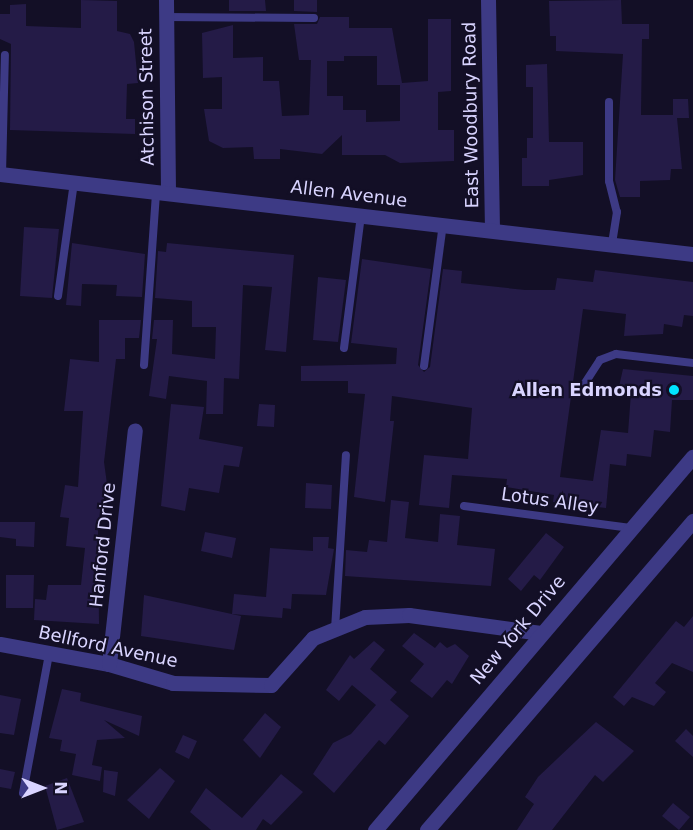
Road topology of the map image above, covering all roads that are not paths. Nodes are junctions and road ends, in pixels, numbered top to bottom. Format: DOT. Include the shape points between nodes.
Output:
graph roads {
  1 [pos="166,0"];
  2 [pos="488,0"];
  3 [pos="166,17"];
  4 [pos="314,18"];
  5 [pos="4,55"];
  6 [pos="609,102"];
  7 [pos="1,174"];
  8 [pos="74,182"];
  9 [pos="162,192"];
  10 [pos="361,215"];
  11 [pos="443,224"];
  12 [pos="492,230"];
  13 [pos="612,244"];
  14 [pos="693,254"];
  15 [pos="58,296"];
  16 [pos="344,348"];
  17 [pos="693,363"];
  18 [pos="144,365"];
  19 [pos="424,366"];
  20 [pos="585,383"];
  21 [pos="135,430"];
  22 [pos="346,455"];
  23 [pos="693,457"];
  24 [pos="464,506"];
  25 [pos="693,521"];
  26 [pos="631,528"];
  27 [pos="335,629"];
  28 [pos="541,633"];
  29 [pos="0,644"];
  30 [pos="49,654"];
  31 [pos="110,664"];
  32 [pos="23,793"];
  33 [pos="375,830"];
  34 [pos="427,830"];
  1 -- 3 [label="street, Atchison Street"];
  2 -- 12 [label="street, East Woodbury Road"];
  3 -- 4 [label="lane"];
  3 -- 9 [label="street, Atchison Street"];
  5 -- 7 [label="lane"];
  6 -- 13 [label="lane" via="609,181 617,212"];
  7 -- 8 [label="street, Allen Avenue"];
  8 -- 9 [label="street, Allen Avenue"];
  8 -- 15 [label="lane"];
  9 -- 10 [label="street, Allen Avenue"];
  9 -- 18 [label="lane"];
  10 -- 11 [label="street, Allen Avenue"];
  10 -- 16 [label="lane"];
  11 -- 12 [label="street, Allen Avenue"];
  11 -- 19 [label="lane"];
  12 -- 13 [label="street, Allen Avenue"];
  13 -- 14 [label="street, Allen Avenue"];
  17 -- 20 [label="lane" via="616,354 600,360"];
  21 -- 31 [label="street, Hanford Drive"];
  22 -- 27 [label="lane"];
  23 -- 26 [label="street, New York Drive"];
  24 -- 26 [label="lane, Lotus Alley"];
  25 -- 34 [label="street"];
  26 -- 28 [label="street, New York Drive"];
  27 -- 28 [label="street, Bellford Avenue" via="365,617 409,615"];
  27 -- 31 [label="street, Bellford Avenue" via="313,638 271,685 173,683"];
  28 -- 33 [label="street, New York Drive"];
  29 -- 30 [label="street, Bellford Avenue"];
  30 -- 31 [label="street, Bellford Avenue"];
  30 -- 32 [label="lane"];
}
